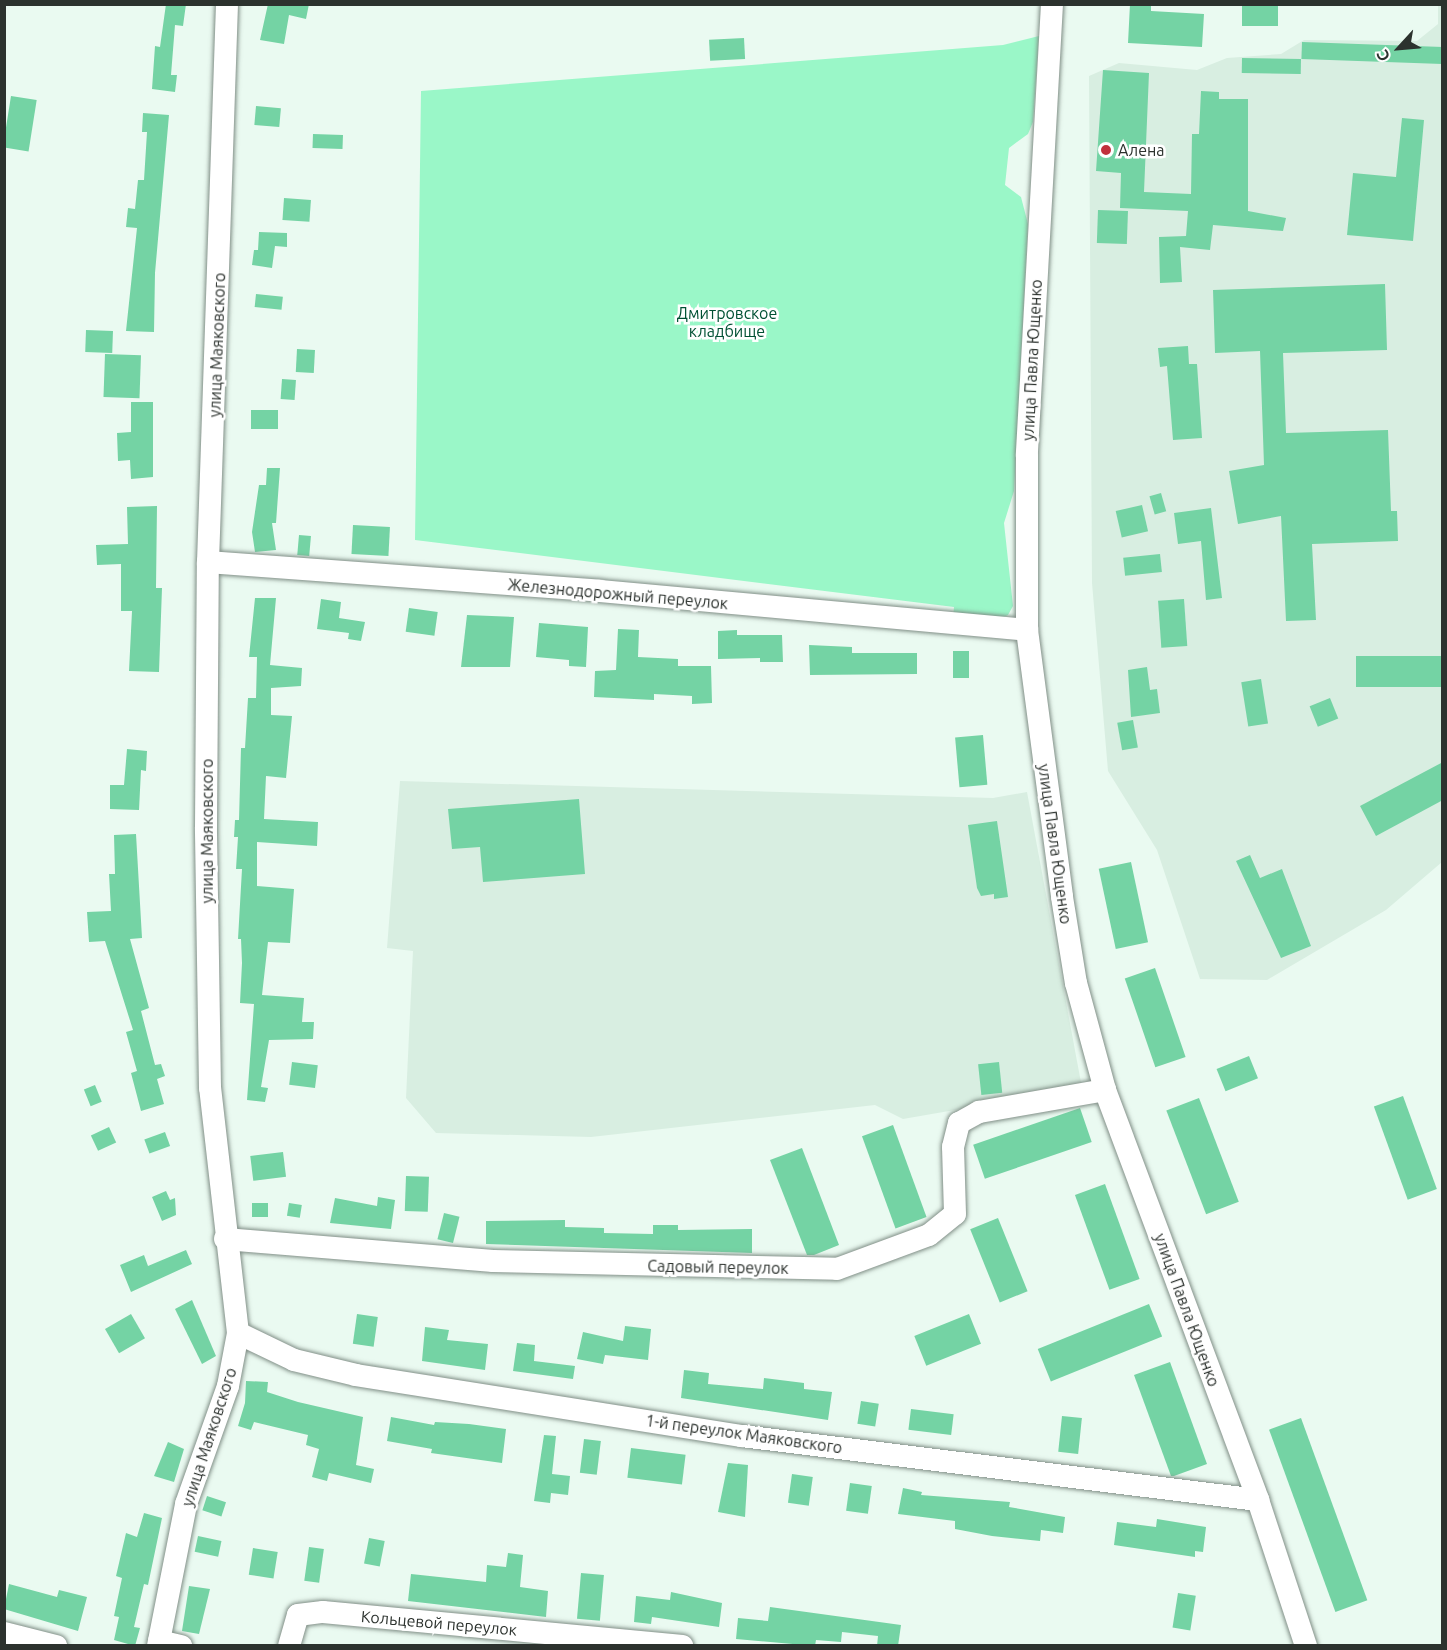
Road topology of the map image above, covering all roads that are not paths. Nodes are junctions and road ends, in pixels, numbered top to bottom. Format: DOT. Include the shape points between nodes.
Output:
graph roads {
  1 [pos="227,4"];
  2 [pos="1052,4"];
  3 [pos="208,562"];
  4 [pos="1027,630"];
  5 [pos="1106,1090"];
  6 [pos="225,1239"];
  7 [pos="238,1333"];
  8 [pos="1258,1500"];
  9 [pos="4,1633"];
  10 [pos="158,1643"];
  11 [pos="56,1646"];
  12 [pos="181,1646"];
  13 [pos="289,1646"];
  14 [pos="682,1646"];
  15 [pos="1306,1646"];
  1 -- 3 [label="street, улица Маяковского"];
  2 -- 4 [label="street, улица Павла Ющенко" via="1027,454"];
  3 -- 4 [label="street, Железнодорожный переулок" via="600,591"];
  3 -- 6 [label="street, улица Маяковского" via="206,827 210,1088"];
  4 -- 5 [label="street, улица Павла Ющенко" via="1063,908 1076,983"];
  5 -- 6 [label="street, Садовый переулок" via="979,1112 959,1122 953,1147 955,1214 930,1235 837,1269 493,1261"];
  5 -- 8 [label="street, улица Павла Ющенко"];
  6 -- 7 [label="street, улица Маяковского" via="236,1292"];
  7 -- 8 [label="street, 1-й переулок Маяковского" via="294,1360 356,1375 742,1436"];
  7 -- 10 [label="street, улица Маяковского" via="228,1386 186,1504"];
  8 -- 15 [label="street, улица Павла Ющенко"];
  9 -- 11 [label="street"];
  10 -- 12 [label="street"];
  13 -- 14 [label="street, Кольцевой переулок" via="298,1615 323,1612"];
}
